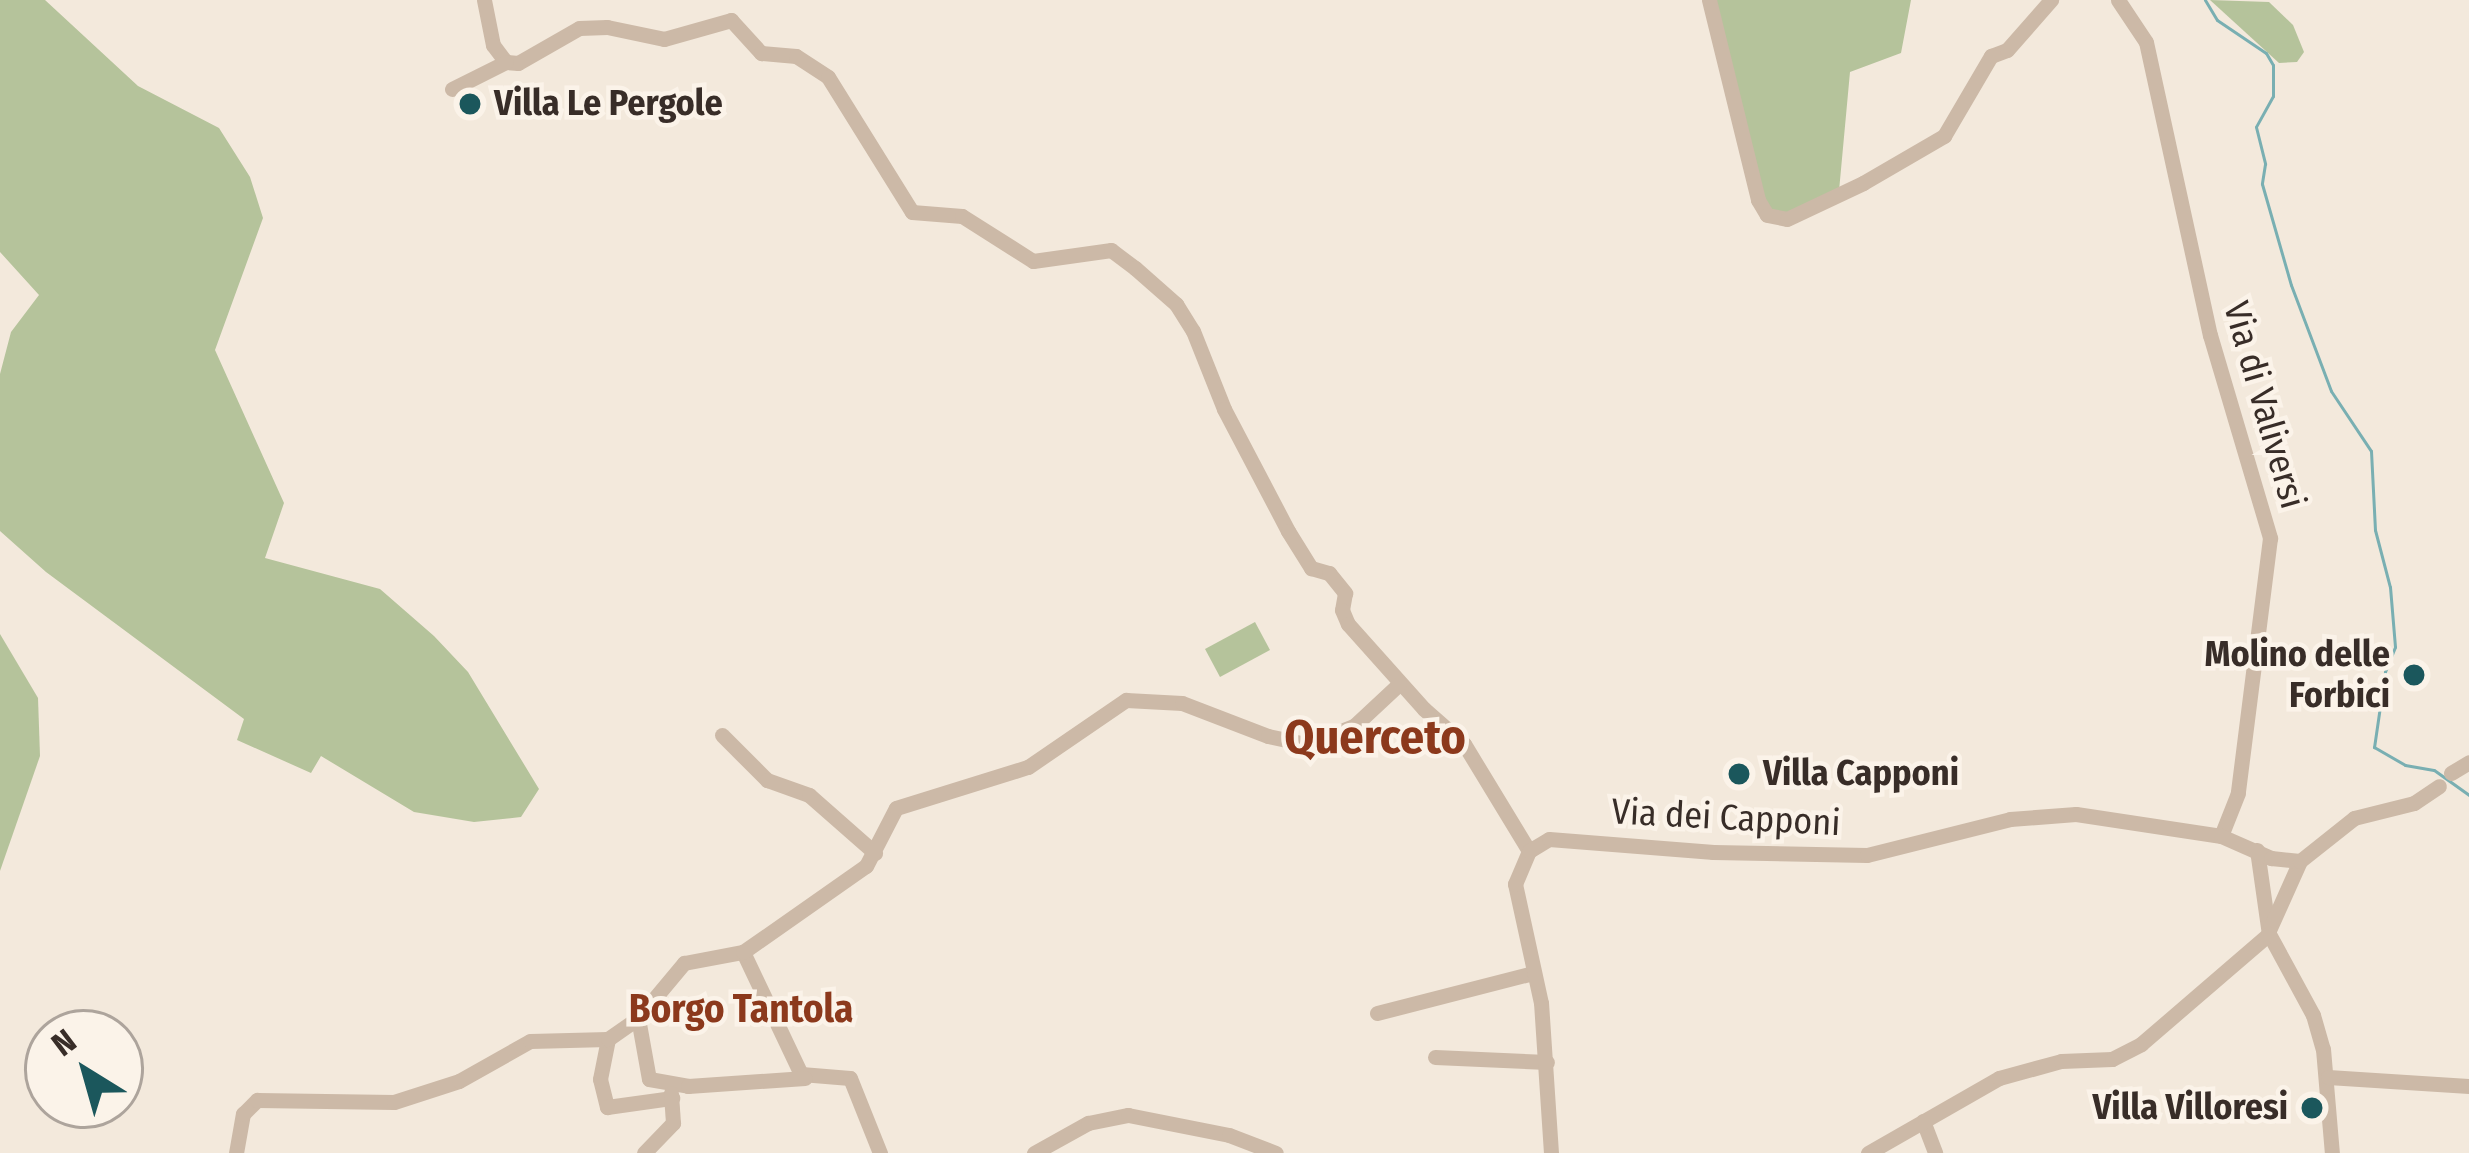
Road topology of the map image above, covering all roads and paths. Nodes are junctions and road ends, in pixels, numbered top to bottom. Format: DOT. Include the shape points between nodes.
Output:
graph roads {
  1 [pos="484,0"];
  2 [pos="1709,0"];
  3 [pos="2051,0"];
  4 [pos="2118,0"];
  5 [pos="506,62"];
  6 [pos="452,89"];
  7 [pos="1399,684"];
  8 [pos="722,735"];
  9 [pos="2469,762"];
  10 [pos="2221,836"];
  11 [pos="1529,851"];
  12 [pos="874,853"];
  13 [pos="2264,854"];
  14 [pos="2300,861"];
  15 [pos="2269,932"];
  16 [pos="743,952"];
  17 [pos="1533,973"];
  18 [pos="1377,1012"];
  19 [pos="638,1018"];
  20 [pos="608,1039"];
  21 [pos="1435,1058"];
  22 [pos="1547,1062"];
  23 [pos="2328,1077"];
  24 [pos="805,1078"];
  25 [pos="2469,1086"];
  26 [pos="671,1091"];
  27 [pos="1923,1121"];
  28 [pos="236,1153"];
  29 [pos="644,1153"];
  30 [pos="880,1153"];
  31 [pos="1034,1153"];
  32 [pos="1276,1153"];
  33 [pos="1552,1153"];
  34 [pos="1868,1153"];
  35 [pos="1935,1153"];
  36 [pos="2332,1153"];
  1 -- 5 [label="street" via="493,45"];
  2 -- 3 [label="street" via="1758,200 1767,215 1787,218 1944,136 1991,56 2007,50"];
  4 -- 10 [label="street, Via di Valiversi" via="2146,41 2210,335 2270,538 2238,793"];
  5 -- 6 [label="street"];
  5 -- 7 [label="street" via="579,28 664,39 731,20 761,52 796,56 828,77 912,212 962,216 1040,262 1111,250 1180,308 1288,531 1311,568 1337,581 1348,624"];
  7 -- 11 [label="street" via="1464,744"];
  7 -- 12 [label="street" via="1354,726 1307,744 1182,703 1126,700 1028,767 896,808"];
  8 -- 12 [label="street" via="767,780 809,795"];
  9 -- 14 [label="street" via="2414,802 2354,818"];
  10 -- 11 [label="street, Via dei Capponi" via="2048,814 1867,855 1550,839"];
  10 -- 13 [label="street, Via dei Capponi"];
  11 -- 17 [label="street" via="1515,884"];
  12 -- 16 [label="street" via="839,888"];
  13 -- 14 [label="street, Via dei Capponi"];
  13 -- 15 [label="street"];
  14 -- 15 [label="street"];
  15 -- 23 [label="street" via="2313,1015"];
  15 -- 27 [label="street" via="2140,1044 2112,1059 2028,1067"];
  16 -- 19 [label="street" via="684,963"];
  16 -- 24 [label="street"];
  17 -- 18 [label="street"];
  17 -- 22 [label="street"];
  19 -- 20 [label="street"];
  19 -- 26 [label="street" via="649,1079"];
  20 -- 26 [label="street" via="600,1079 607,1107"];
  20 -- 28 [label="street" via="530,1041 459,1081 394,1102 256,1100 243,1114"];
  21 -- 22 [label="street"];
  22 -- 33 [label="street"];
  23 -- 25 [label="street"];
  23 -- 36 [label="street"];
  24 -- 26 [label="street"];
  24 -- 30 [label="street" via="850,1078"];
  26 -- 29 [label="street" via="673,1123"];
  27 -- 34 [label="street"];
  27 -- 35 [label="street"];
  31 -- 32 [label="street" via="1088,1123 1128,1115"];
}
